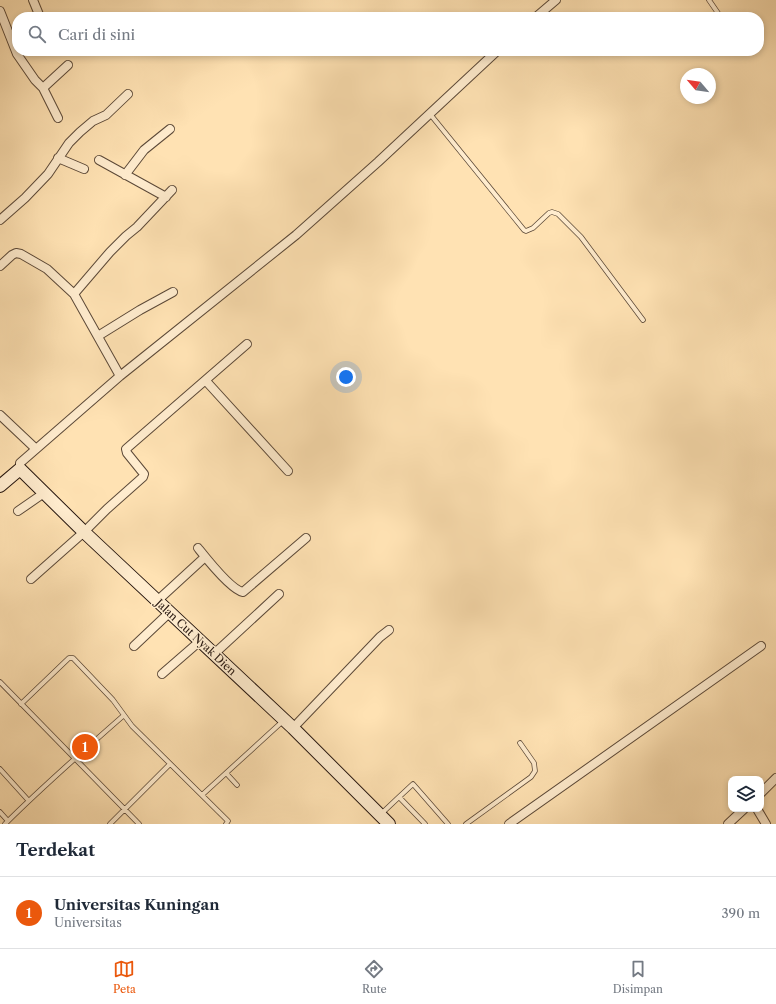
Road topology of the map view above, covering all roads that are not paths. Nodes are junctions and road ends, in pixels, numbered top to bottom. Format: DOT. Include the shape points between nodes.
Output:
graph roads {
  1 [pos="33,0"];
  2 [pos="556,0"];
  3 [pos="709,0"];
  4 [pos="0,11"];
  5 [pos="38,12"];
  6 [pos="542,12"];
  7 [pos="717,12"];
  8 [pos="12,35"];
  9 [pos="18,56"];
  10 [pos="492,56"];
  11 [pos="68,65"];
  12 [pos="44,88"];
  13 [pos="128,94"];
  14 [pos="430,114"];
  15 [pos="58,118"];
  16 [pos="170,129"];
  17 [pos="58,158"];
  18 [pos="99,160"];
  19 [pos="84,169"];
  20 [pos="125,175"];
  21 [pos="172,190"];
  22 [pos="166,197"];
  23 [pos="0,220"];
  24 [pos="0,266"];
  25 [pos="174,292"];
  26 [pos="74,294"];
  27 [pos="643,320"];
  28 [pos="98,336"];
  29 [pos="246,344"];
  30 [pos="120,376"];
  31 [pos="206,381"];
  32 [pos="0,415"];
  33 [pos="36,449"];
  34 [pos="20,469"];
  35 [pos="288,471"];
  36 [pos="0,486"];
  37 [pos="44,493"];
  38 [pos="18,511"];
  39 [pos="84,532"];
  40 [pos="306,538"];
  41 [pos="198,548"];
  42 [pos="205,557"];
  43 [pos="31,579"];
  44 [pos="279,594"];
  45 [pos="157,601"];
  46 [pos="170,612"];
  47 [pos="389,630"];
  48 [pos="200,641"];
  49 [pos="134,646"];
  50 [pos="761,646"];
  51 [pos="214,654"];
  52 [pos="162,674"];
  53 [pos="0,682"];
  54 [pos="21,704"];
  55 [pos="123,716"];
  56 [pos="289,724"];
  57 [pos="520,743"];
  58 [pos="74,758"];
  59 [pos="170,764"];
  60 [pos="0,769"];
  61 [pos="226,773"];
  62 [pos="776,778"];
  63 [pos="237,786"];
  64 [pos="764,790"];
  65 [pos="202,795"];
  66 [pos="399,797"];
  67 [pos="28,800"];
  68 [pos="124,810"];
  69 [pos="0,812"];
  70 [pos="741,812"];
  71 [pos="759,812"];
  72 [pos="380,815"];
  73 [pos="7,823"];
  74 [pos="110,824"];
  75 [pos="138,824"];
  76 [pos="226,824"];
  77 [pos="389,824"];
  78 [pos="425,824"];
  79 [pos="448,824"];
  80 [pos="466,824"];
  81 [pos="509,824"];
  82 [pos="728,824"];
  83 [pos="766,824"];
  1 -- 5 [label="street"];
  2 -- 6 [label="street"];
  3 -- 7 [label="lane"];
  4 -- 8 [label="street"];
  9 -- 12 [label="street" via="26,69"];
  10 -- 14 [label="street"];
  11 -- 12 [label="street"];
  12 -- 15 [label="street"];
  13 -- 17 [label="street" via="106,115 85,127"];
  14 -- 27 [label="lane" via="524,230 533,228 549,213 558,214 581,237"];
  14 -- 30 [label="street" via="296,235"];
  16 -- 20 [label="street" via="144,150"];
  17 -- 19 [label="street"];
  17 -- 23 [label="street" via="48,174"];
  18 -- 20 [label="street"];
  20 -- 22 [label="street"];
  21 -- 22 [label="street"];
  22 -- 26 [label="street" via="110,252"];
  24 -- 26 [label="street" via="12,255 21,254 47,269"];
  25 -- 28 [label="street"];
  26 -- 28 [label="street"];
  28 -- 30 [label="street"];
  29 -- 31 [label="street"];
  30 -- 33 [label="street"];
  31 -- 35 [label="street"];
  31 -- 39 [label="street" via="126,449 144,476"];
  32 -- 33 [label="street"];
  33 -- 34 [label="street" via="20,463"];
  34 -- 36 [label="street"];
  34 -- 37 [label="street, Jalan Cut Nyak Dien"];
  37 -- 38 [label="street"];
  37 -- 39 [label="street, Jalan Cut Nyak Dien"];
  39 -- 43 [label="street"];
  39 -- 45 [label="street, Jalan Cut Nyak Dien"];
  40 -- 42 [label="street" via="243,592 228,582"];
  41 -- 42 [label="street"];
  42 -- 45 [label="street"];
  44 -- 51 [label="street"];
  45 -- 46 [label="street, Jalan Cut Nyak Dien"];
  46 -- 48 [label="street, Jalan Cut Nyak Dien"];
  46 -- 49 [label="street"];
  47 -- 56 [label="street"];
  48 -- 51 [label="street, Jalan Cut Nyak Dien"];
  48 -- 52 [label="street"];
  50 -- 81 [label="street"];
  51 -- 56 [label="street, Jalan Cut Nyak Dien"];
  53 -- 54 [label="lane"];
  54 -- 55 [label="lane" via="71,657 113,700"];
  54 -- 58 [label="lane"];
  55 -- 58 [label="lane"];
  55 -- 59 [label="lane"];
  56 -- 61 [label="lane"];
  56 -- 72 [label="street, Jalan Cut Nyak Dien"];
  57 -- 80 [label="lane" via="534,762 535,771"];
  58 -- 67 [label="lane"];
  58 -- 68 [label="lane"];
  59 -- 65 [label="lane"];
  59 -- 68 [label="lane"];
  60 -- 67 [label="lane"];
  61 -- 63 [label="lane"];
  61 -- 65 [label="lane"];
  62 -- 64 [label="street"];
  65 -- 76 [label="lane" via="228,821"];
  66 -- 72 [label="lane"];
  66 -- 78 [label="lane"];
  66 -- 79 [label="lane" via="413,784"];
  67 -- 73 [label="lane"];
  68 -- 74 [label="lane"];
  68 -- 75 [label="lane"];
  69 -- 73 [label="lane"];
  70 -- 82 [label="street"];
  71 -- 83 [label="street"];
  72 -- 77 [label="street, Jalan Cut Nyak Dien"];
}
